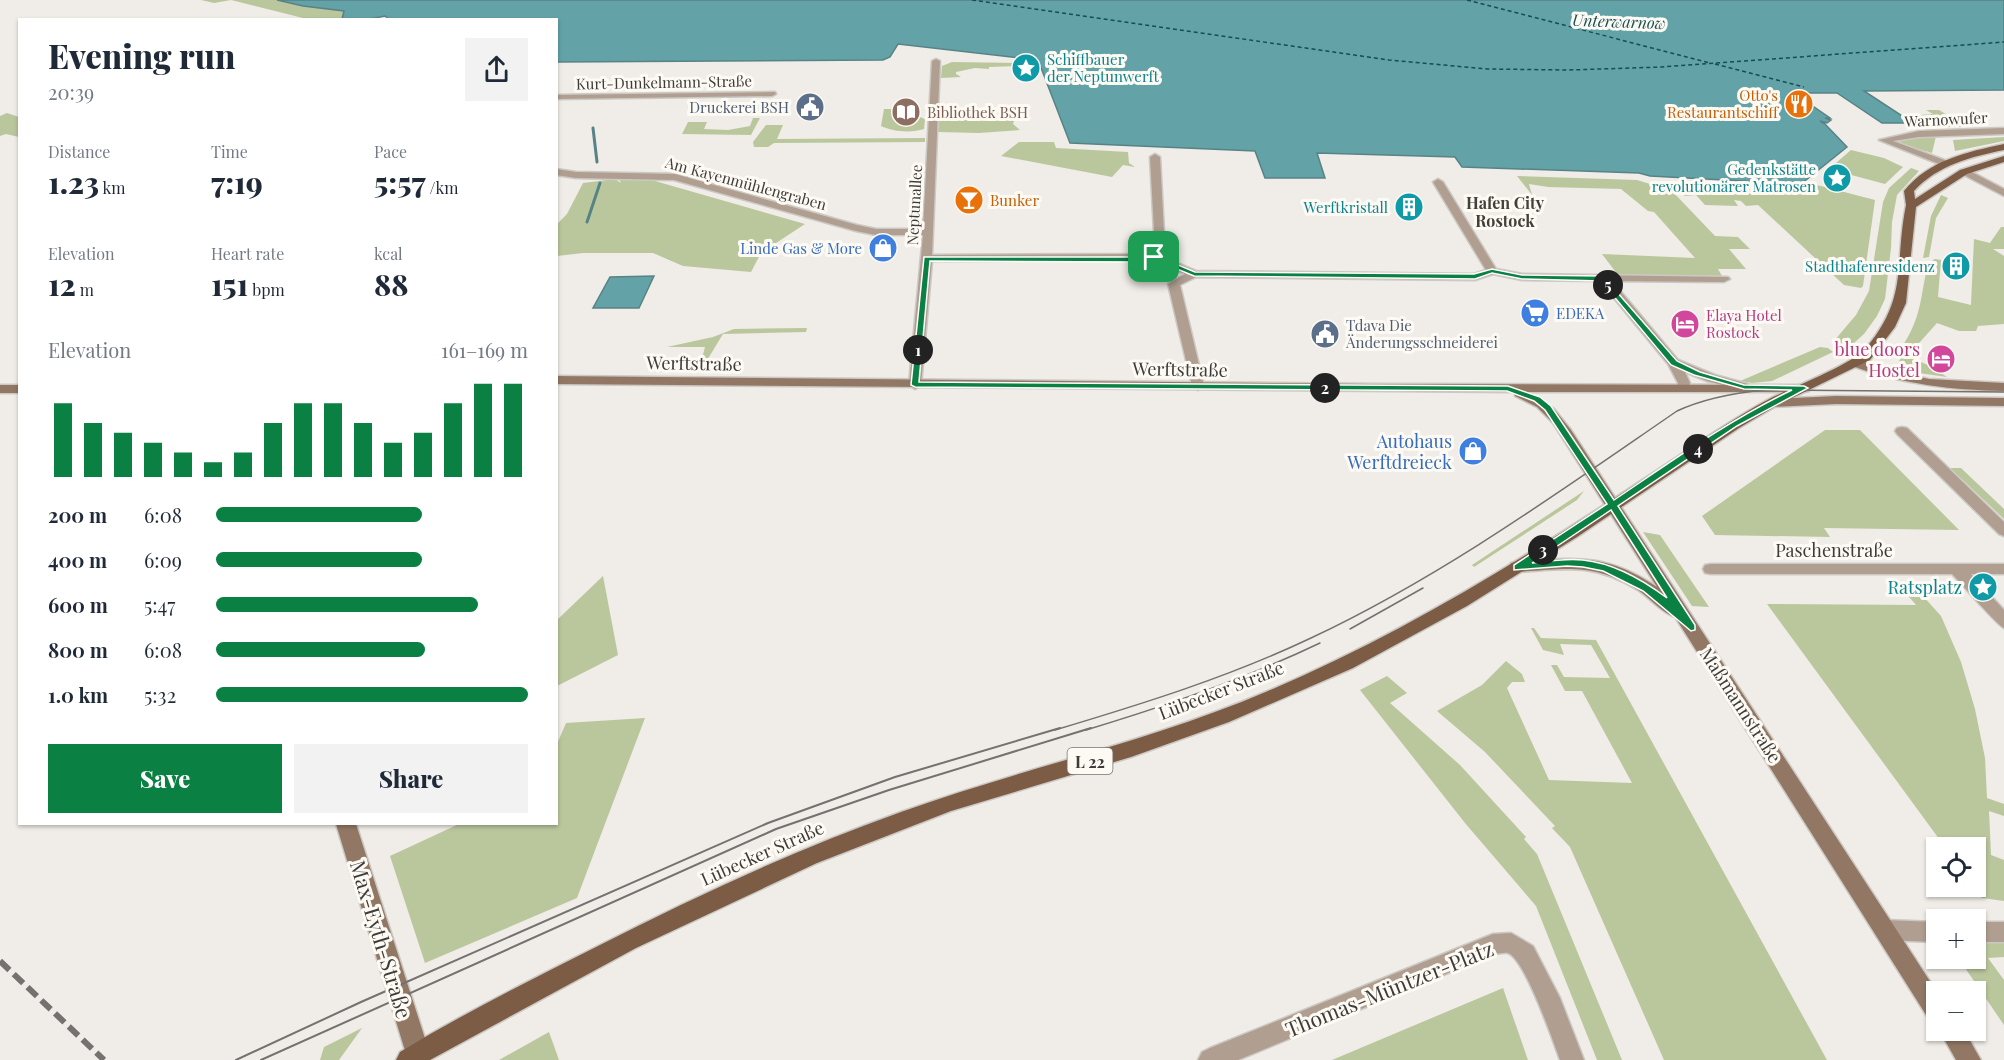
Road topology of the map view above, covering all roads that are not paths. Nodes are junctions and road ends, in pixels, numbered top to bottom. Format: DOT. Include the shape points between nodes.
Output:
graph roads {
  1 [pos="936,61"];
  2 [pos="772,94"];
  3 [pos="558,97"];
  4 [pos="2004,131"];
  5 [pos="2004,147"];
  6 [pos="1155,157"];
  7 [pos="2004,159"];
  8 [pos="1944,163"];
  9 [pos="558,172"];
  10 [pos="1965,172"];
  11 [pos="1438,182"];
  12 [pos="2004,193"];
  13 [pos="1911,205"];
  14 [pos="927,232"];
  15 [pos="1154,257"];
  16 [pos="927,258"];
  17 [pos="1492,271"];
  18 [pos="1194,274"];
  19 [pos="1603,279"];
  20 [pos="1724,279"];
  21 [pos="1674,363"];
  22 [pos="1856,363"];
  23 [pos="558,380"];
  24 [pos="915,385"];
  25 [pos="1198,387"];
  26 [pos="1744,387"];
  27 [pos="2004,387"];
  28 [pos="0,388"];
  29 [pos="1682,388"];
  30 [pos="1804,388"];
  31 [pos="18,389"];
  32 [pos="1508,389"];
  33 [pos="2004,402"];
  34 [pos="1771,403"];
  35 [pos="1902,431"];
  36 [pos="1613,505"];
  37 [pos="2004,531"];
  38 [pos="1517,567"];
  39 [pos="1712,569"];
  40 [pos="1956,569"];
  41 [pos="2004,569"];
  42 [pos="1987,600"];
  43 [pos="2004,600"];
  44 [pos="2004,622"];
  45 [pos="1691,628"];
  46 [pos="346,825"];
  47 [pos="1885,930"];
  48 [pos="1926,932"];
  49 [pos="1986,932"];
  50 [pos="2004,932"];
  51 [pos="1926,994"];
  52 [pos="1957,1041"];
  53 [pos="413,1057"];
  54 [pos="1210,1060"];
  55 [pos="1572,1060"];
  56 [pos="1969,1060"];
  1 -- 14 [label="street, Neptunallee"];
  2 -- 3 [label="street, Kurt-Dunkelmann-Straße"];
  4 -- 8 [label="street, Warnowufer" via="1920,134 1883,140"];
  5 -- 8 [label="main road, Warnowufer / L 22"];
  6 -- 15 [label="street" via="1160,251"];
  7 -- 10 [label="main road"];
  8 -- 10 [label="main road, Warnowufer"];
  8 -- 13 [label="main road, Lübecker Straße / L 22" via="1915,183 1909,191"];
  9 -- 14 [label="street, Am Kayenmühlengraben" via="664,175 856,228"];
  10 -- 12 [label="street"];
  10 -- 13 [label="main road" via="1930,197"];
  11 -- 17 [label="street"];
  13 -- 22 [label="main road, Lübecker Straße / L 22" via="1900,303 1889,327 1866,357"];
  14 -- 16 [label="street, Neptunallee"];
  15 -- 16 [label="street"];
  15 -- 18 [label="street"];
  16 -- 24 [label="street, Neptunallee"];
  17 -- 18 [label="street" via="1475,277"];
  17 -- 19 [label="street" via="1522,277"];
  18 -- 25 [label="street" via="1174,284"];
  19 -- 20 [label="street"];
  19 -- 21 [label="street"];
  21 -- 26 [label="street"];
  21 -- 29 [label="street" via="1684,383"];
  22 -- 27 [label="street" via="1921,383"];
  22 -- 30 [label="main road, Lübecker Straße / L 22"];
  23 -- 24 [label="street, Werftstraße"];
  24 -- 25 [label="street, Werftstraße"];
  25 -- 32 [label="street, Werftstraße"];
  26 -- 29 [label="street, Werftstraße"];
  26 -- 30 [label="street, Werftstraße"];
  28 -- 31 [label="street"];
  29 -- 32 [label="street, Werftstraße"];
  30 -- 34 [label="main road, Lübecker Straße / L 22"];
  32 -- 36 [label="street, Maßmannstraße" via="1547,408"];
  33 -- 34 [label="street"];
  34 -- 36 [label="main road, Lübecker Straße / L 22"];
  35 -- 37 [label="street"];
  36 -- 38 [label="main road, Lübecker Straße / L 22"];
  36 -- 45 [label="street, Maßmannstraße"];
  38 -- 45 [label="street" via="1583,563 1606,568 1647,588"];
  38 -- 53 [label="main road, Lübecker Straße / L 22" via="1391,641 1250,706 1157,741 953,802 866,834 664,922 494,1010"];
  39 -- 40 [label="street, Paschenstraße"];
  40 -- 41 [label="street"];
  40 -- 42 [label="street"];
  42 -- 43 [label="street"];
  42 -- 44 [label="street"];
  45 -- 47 [label="street, Maßmannstraße"];
  46 -- 53 [label="street, Max-Eyth-Straße"];
  47 -- 48 [label="street"];
  47 -- 51 [label="street, Maßmannstraße"];
  49 -- 50 [label="street"];
  52 -- 56 [label="street"];
  54 -- 55 [label="street, Thomas-Müntzer-Platz" via="1493,944 1510,943 1525,953 1552,1006"];
}
